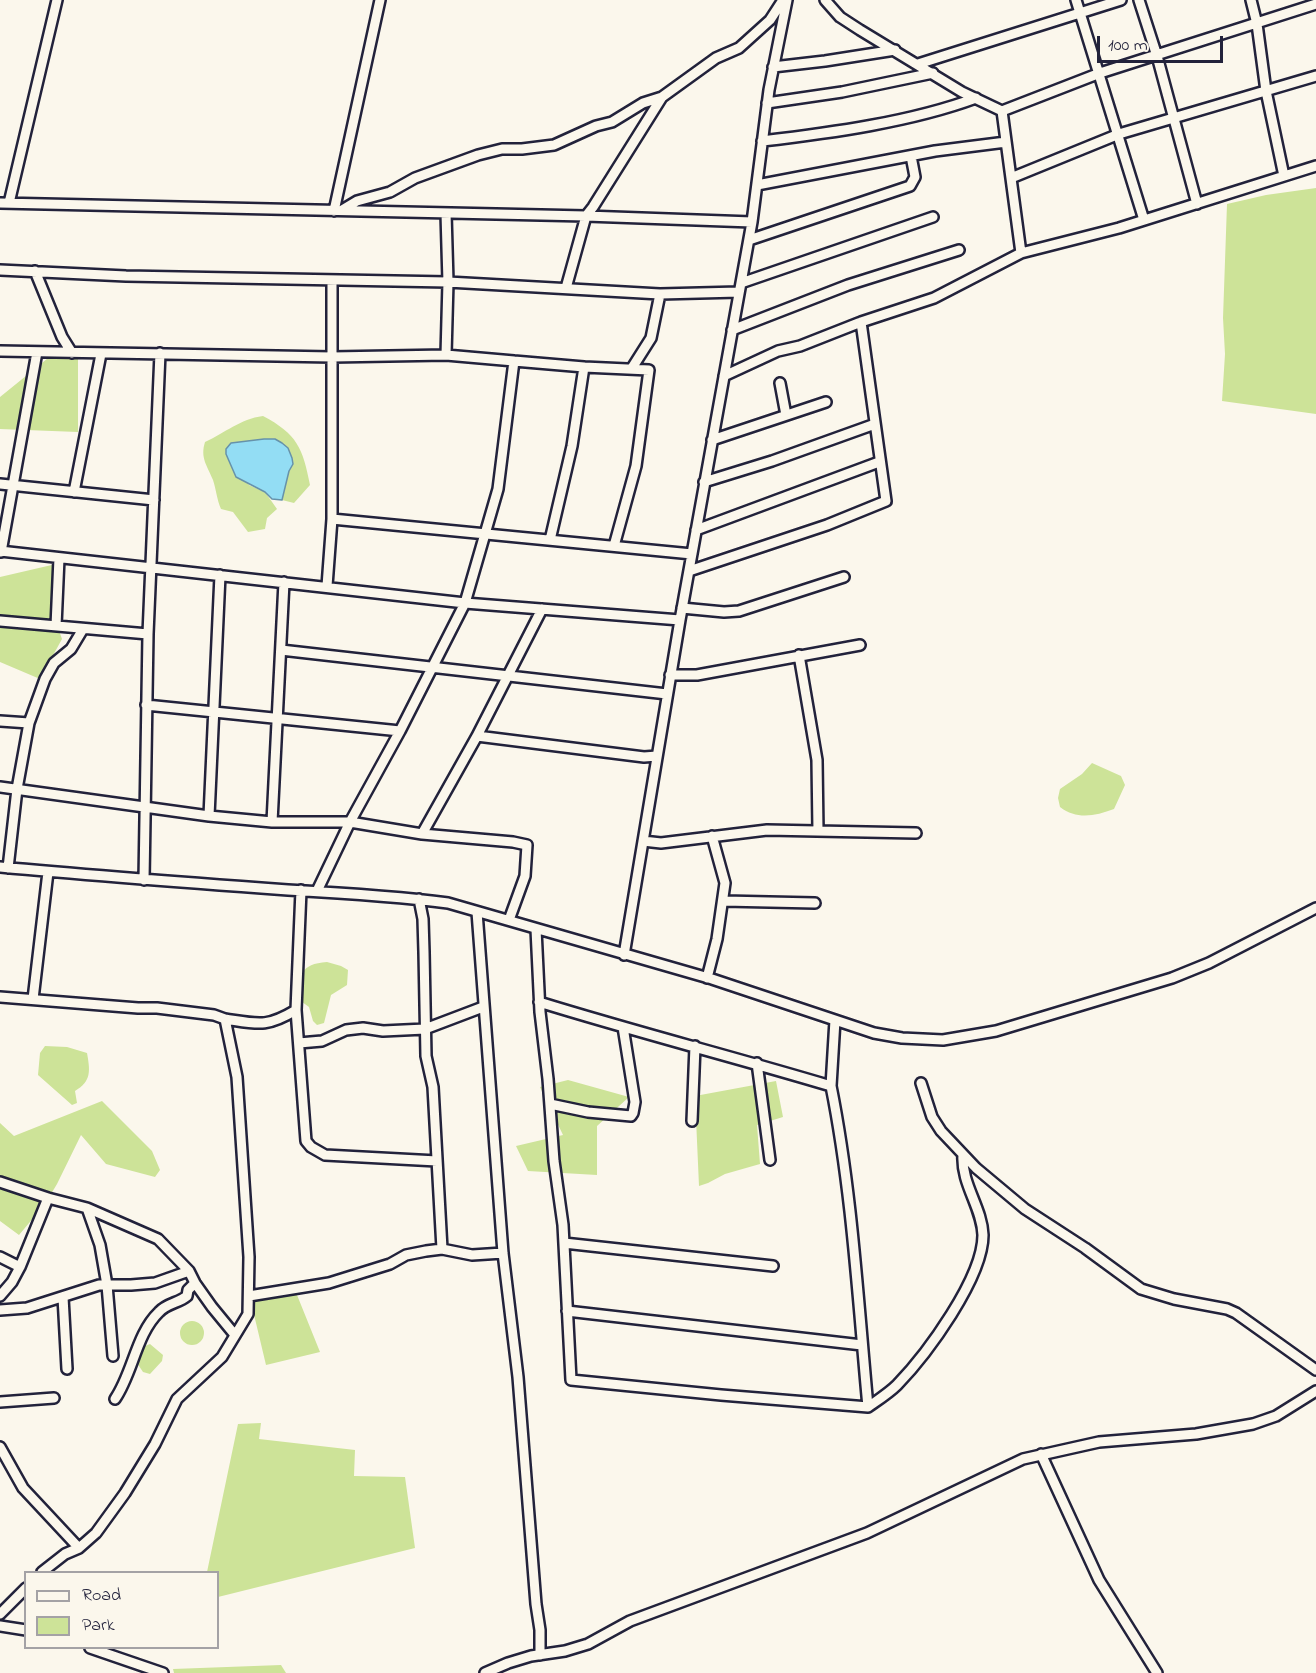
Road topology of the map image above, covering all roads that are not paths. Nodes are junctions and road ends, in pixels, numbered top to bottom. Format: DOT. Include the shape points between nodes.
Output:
graph roads {
  1 [pos="57,0"];
  2 [pos="380,0"];
  3 [pos="785,0"];
  4 [pos="825,0"];
  5 [pos="1076,0"];
  6 [pos="1121,0"];
  7 [pos="1139,0"];
  8 [pos="1251,0"];
  9 [pos="1316,4"];
  10 [pos="1080,12"];
  11 [pos="1257,24"];
  12 [pos="895,50"];
  13 [pos="1157,56"];
  14 [pos="918,64"];
  15 [pos="773,66"];
  16 [pos="933,73"];
  17 [pos="1100,73"];
  18 [pos="1316,76"];
  19 [pos="1266,91"];
  20 [pos="662,97"];
  21 [pos="975,98"];
  22 [pos="767,103"];
  23 [pos="1002,111"];
  24 [pos="1173,119"];
  25 [pos="1119,134"];
  26 [pos="762,141"];
  27 [pos="1006,142"];
  28 [pos="911,156"];
  29 [pos="1316,166"];
  30 [pos="1284,176"];
  31 [pos="1011,178"];
  32 [pos="757,185"];
  33 [pos="5,203"];
  34 [pos="1197,204"];
  35 [pos="337,211"];
  36 [pos="446,213"];
  37 [pos="586,216"];
  38 [pos="933,217"];
  39 [pos="1144,220"];
  40 [pos="752,222"];
  41 [pos="749,240"];
  42 [pos="959,250"];
  43 [pos="1021,253"];
  44 [pos="0,270"];
  45 [pos="35,272"];
  46 [pos="332,280"];
  47 [pos="448,282"];
  48 [pos="740,287"];
  49 [pos="566,288"];
  50 [pos="660,294"];
  51 [pos="861,322"];
  52 [pos="732,330"];
  53 [pos="0,351"];
  54 [pos="37,352"];
  55 [pos="72,353"];
  56 [pos="160,353"];
  57 [pos="101,354"];
  58 [pos="446,355"];
  59 [pos="332,357"];
  60 [pos="514,360"];
  61 [pos="584,367"];
  62 [pos="632,368"];
  63 [pos="724,376"];
  64 [pos="780,383"];
  65 [pos="826,402"];
  66 [pos="786,415"];
  67 [pos="874,424"];
  68 [pos="712,440"];
  69 [pos="879,462"];
  70 [pos="704,482"];
  71 [pos="0,484"];
  72 [pos="12,485"];
  73 [pos="74,492"];
  74 [pos="154,500"];
  75 [pos="332,519"];
  76 [pos="696,530"];
  77 [pos="486,534"];
  78 [pos="550,540"];
  79 [pos="614,546"];
  80 [pos="0,552"];
  81 [pos="692,554"];
  82 [pos="59,558"];
  83 [pos="151,568"];
  84 [pos="688,571"];
  85 [pos="220,575"];
  86 [pos="844,577"];
  87 [pos="284,582"];
  88 [pos="327,586"];
  89 [pos="465,603"];
  90 [pos="682,608"];
  91 [pos="542,609"];
  92 [pos="680,620"];
  93 [pos="0,621"];
  94 [pos="56,626"];
  95 [pos="83,629"];
  96 [pos="148,634"];
  97 [pos="860,645"];
  98 [pos="281,650"];
  99 [pos="800,655"];
  100 [pos="432,668"];
  101 [pos="670,675"];
  102 [pos="508,676"];
  103 [pos="667,694"];
  104 [pos="146,705"];
  105 [pos="215,711"];
  106 [pos="278,717"];
  107 [pos="0,720"];
  108 [pos="30,723"];
  109 [pos="400,731"];
  110 [pos="477,736"];
  111 [pos="657,756"];
  112 [pos="0,787"];
  113 [pos="17,789"];
  114 [pos="145,808"];
  115 [pos="209,816"];
  116 [pos="272,822"];
  117 [pos="350,822"];
  118 [pos="818,831"];
  119 [pos="916,833"];
  120 [pos="422,834"];
  121 [pos="712,836"];
  122 [pos="643,841"];
  123 [pos="4,868"];
  124 [pos="48,872"];
  125 [pos="144,880"];
  126 [pos="301,890"];
  127 [pos="317,891"];
  128 [pos="419,899"];
  129 [pos="724,901"];
  130 [pos="815,903"];
  131 [pos="1316,908"];
  132 [pos="477,912"];
  133 [pos="509,920"];
  134 [pos="536,928"];
  135 [pos="624,955"];
  136 [pos="707,978"];
  137 [pos="0,997"];
  138 [pos="33,999"];
  139 [pos="539,1002"];
  140 [pos="483,1006"];
  141 [pos="296,1010"];
  142 [pos="225,1019"];
  143 [pos="835,1020"];
  144 [pos="623,1028"];
  145 [pos="424,1029"];
  146 [pos="299,1043"];
  147 [pos="695,1046"];
  148 [pos="756,1063"];
  149 [pos="921,1083"];
  150 [pos="831,1086"];
  151 [pos="550,1104"];
  152 [pos="692,1122"];
  153 [pos="963,1155"];
  154 [pos="770,1160"];
  155 [pos="437,1161"];
  156 [pos="0,1182"];
  157 [pos="48,1198"];
  158 [pos="87,1208"];
  159 [pos="564,1243"];
  160 [pos="442,1249"];
  161 [pos="503,1253"];
  162 [pos="0,1257"];
  163 [pos="773,1266"];
  164 [pos="20,1267"];
  165 [pos="189,1271"];
  166 [pos="195,1283"];
  167 [pos="106,1285"];
  168 [pos="0,1296"];
  169 [pos="249,1296"];
  170 [pos="63,1297"];
  171 [pos="0,1310"];
  172 [pos="567,1311"];
  173 [pos="235,1335"];
  174 [pos="862,1345"];
  175 [pos="113,1356"];
  176 [pos="67,1369"];
  177 [pos="1316,1370"];
  178 [pos="1316,1391"];
  179 [pos="54,1398"];
  180 [pos="115,1399"];
  181 [pos="0,1402"];
  182 [pos="868,1407"];
  183 [pos="0,1447"];
  184 [pos="1041,1454"];
  185 [pos="79,1548"];
  186 [pos="43,1571"];
  187 [pos="24,1590"];
  188 [pos="0,1614"];
  189 [pos="0,1626"];
  190 [pos="24,1630"];
  191 [pos="96,1649"];
  192 [pos="540,1655"];
  193 [pos="163,1673"];
  194 [pos="485,1673"];
  195 [pos="1157,1673"];
  1 -- 33 [label="street"];
  2 -- 35 [label="street"];
  3 -- 15 [label="street"];
  3 -- 20 [label="street" via="770,20 739,48 716,58"];
  4 -- 12 [label="street" via="840,17"];
  5 -- 10 [label="street"];
  6 -- 10 [label="street"];
  7 -- 13 [label="street"];
  8 -- 11 [label="street"];
  9 -- 11 [label="street"];
  10 -- 14 [label="street"];
  10 -- 17 [label="street"];
  11 -- 13 [label="street"];
  11 -- 19 [label="street"];
  12 -- 14 [label="street"];
  12 -- 15 [label="street"];
  13 -- 17 [label="street"];
  13 -- 24 [label="street"];
  14 -- 16 [label="street"];
  15 -- 22 [label="street"];
  16 -- 21 [label="street"];
  16 -- 22 [label="street"];
  17 -- 23 [label="street"];
  17 -- 25 [label="street"];
  18 -- 19 [label="street"];
  19 -- 24 [label="street"];
  19 -- 30 [label="street"];
  20 -- 35 [label="street" via="554,145 478,155"];
  20 -- 37 [label="street"];
  21 -- 23 [label="street"];
  21 -- 26 [label="street" via="944,110"];
  22 -- 26 [label="street"];
  23 -- 27 [label="street"];
  24 -- 25 [label="street"];
  24 -- 34 [label="street"];
  25 -- 31 [label="street"];
  25 -- 39 [label="street"];
  26 -- 32 [label="street"];
  27 -- 28 [label="street"];
  27 -- 31 [label="street"];
  28 -- 32 [label="street"];
  28 -- 41 [label="street" via="915,177 910,186"];
  29 -- 30 [label="street"];
  30 -- 34 [label="street"];
  31 -- 43 [label="street"];
  32 -- 40 [label="street"];
  33 -- 35 [label="street"];
  34 -- 39 [label="street"];
  35 -- 36 [label="street"];
  36 -- 37 [label="street"];
  36 -- 47 [label="street"];
  37 -- 40 [label="street"];
  37 -- 49 [label="street"];
  38 -- 48 [label="street"];
  39 -- 43 [label="street"];
  40 -- 41 [label="street"];
  41 -- 48 [label="street"];
  42 -- 52 [label="street" via="848,285"];
  43 -- 51 [label="street" via="934,298"];
  44 -- 45 [label="street"];
  45 -- 46 [label="street"];
  45 -- 55 [label="street"];
  46 -- 47 [label="street"];
  46 -- 59 [label="street"];
  47 -- 49 [label="street"];
  47 -- 58 [label="street"];
  48 -- 50 [label="street"];
  48 -- 52 [label="street"];
  49 -- 50 [label="street"];
  50 -- 62 [label="street" via="651,338"];
  51 -- 63 [label="street" via="778,351"];
  51 -- 67 [label="street"];
  52 -- 63 [label="street"];
  53 -- 54 [label="street"];
  54 -- 55 [label="street"];
  54 -- 72 [label="street"];
  55 -- 57 [label="street"];
  56 -- 57 [label="street"];
  56 -- 59 [label="street"];
  56 -- 74 [label="street"];
  57 -- 73 [label="street"];
  58 -- 59 [label="street"];
  58 -- 60 [label="street"];
  59 -- 75 [label="street"];
  60 -- 61 [label="street"];
  60 -- 77 [label="street" via="498,489"];
  61 -- 62 [label="street"];
  61 -- 78 [label="street" via="572,446"];
  62 -- 79 [label="street" via="649,370 636,466"];
  63 -- 68 [label="street"];
  64 -- 66 [label="street"];
  65 -- 66 [label="street"];
  66 -- 68 [label="street"];
  67 -- 69 [label="street"];
  67 -- 70 [label="street"];
  68 -- 70 [label="street"];
  69 -- 76 [label="street"];
  69 -- 84 [label="street" via="886,501 883,503"];
  70 -- 76 [label="street"];
  71 -- 72 [label="street"];
  72 -- 73 [label="street"];
  72 -- 80 [label="street"];
  73 -- 74 [label="street"];
  74 -- 83 [label="street"];
  75 -- 77 [label="street"];
  75 -- 88 [label="street"];
  76 -- 81 [label="street"];
  77 -- 78 [label="street"];
  77 -- 89 [label="street"];
  78 -- 79 [label="street"];
  79 -- 81 [label="street"];
  80 -- 82 [label="street"];
  81 -- 84 [label="street"];
  82 -- 83 [label="street"];
  82 -- 94 [label="street"];
  83 -- 85 [label="street"];
  83 -- 96 [label="street"];
  84 -- 90 [label="street"];
  85 -- 87 [label="street"];
  85 -- 105 [label="street"];
  86 -- 90 [label="street" via="745,609 724,612"];
  87 -- 88 [label="street"];
  87 -- 98 [label="street"];
  88 -- 89 [label="street"];
  89 -- 91 [label="street"];
  89 -- 100 [label="street"];
  90 -- 92 [label="street"];
  91 -- 92 [label="street"];
  91 -- 102 [label="street"];
  92 -- 101 [label="street"];
  93 -- 94 [label="street"];
  94 -- 95 [label="street"];
  95 -- 96 [label="street"];
  95 -- 108 [label="street" via="71,649 54,663"];
  96 -- 104 [label="street"];
  97 -- 99 [label="street"];
  98 -- 100 [label="street"];
  98 -- 106 [label="street"];
  99 -- 101 [label="street" via="697,675"];
  99 -- 118 [label="street" via="817,760"];
  100 -- 102 [label="street"];
  100 -- 109 [label="street"];
  101 -- 103 [label="street"];
  102 -- 103 [label="street"];
  102 -- 110 [label="street"];
  103 -- 111 [label="street"];
  104 -- 105 [label="street"];
  104 -- 114 [label="street"];
  105 -- 106 [label="street"];
  105 -- 115 [label="street"];
  106 -- 109 [label="street"];
  106 -- 116 [label="street"];
  107 -- 108 [label="street"];
  108 -- 113 [label="street"];
  109 -- 117 [label="street"];
  110 -- 111 [label="street"];
  110 -- 120 [label="street"];
  111 -- 122 [label="street"];
  112 -- 113 [label="street"];
  113 -- 114 [label="street"];
  113 -- 123 [label="street"];
  114 -- 115 [label="street"];
  114 -- 125 [label="street"];
  115 -- 116 [label="street"];
  116 -- 117 [label="street"];
  117 -- 120 [label="street"];
  117 -- 127 [label="street"];
  118 -- 119 [label="street"];
  118 -- 121 [label="street" via="766,830"];
  120 -- 133 [label="street" via="527,845 525,876"];
  121 -- 122 [label="street" via="661,843"];
  121 -- 129 [label="street" via="725,883"];
  122 -- 135 [label="street"];
  123 -- 124 [label="street"];
  124 -- 125 [label="street"];
  124 -- 138 [label="street"];
  125 -- 126 [label="street"];
  126 -- 127 [label="street"];
  126 -- 141 [label="street"];
  127 -- 128 [label="street"];
  128 -- 132 [label="street"];
  128 -- 145 [label="street" via="423,919"];
  129 -- 130 [label="street"];
  129 -- 136 [label="street"];
  131 -- 143 [label="street" via="1172,978 996,1031 921,1040 874,1033"];
  132 -- 133 [label="street"];
  132 -- 140 [label="street"];
  133 -- 134 [label="street"];
  134 -- 135 [label="street"];
  134 -- 139 [label="street"];
  135 -- 136 [label="street"];
  136 -- 143 [label="street"];
  137 -- 138 [label="street"];
  138 -- 142 [label="street" via="157,1008"];
  139 -- 144 [label="street"];
  139 -- 151 [label="street"];
  140 -- 145 [label="street"];
  140 -- 161 [label="street"];
  141 -- 142 [label="street" via="278,1021 260,1024"];
  141 -- 146 [label="street"];
  142 -- 169 [label="street" via="237,1077"];
  143 -- 150 [label="street"];
  144 -- 147 [label="street"];
  144 -- 151 [label="street" via="635,1102 631,1116"];
  145 -- 146 [label="street" via="363,1028 346,1030 322,1041"];
  145 -- 155 [label="street" via="433,1087"];
  146 -- 155 [label="street" via="306,1141 311,1147 325,1155"];
  147 -- 148 [label="street"];
  147 -- 152 [label="street"];
  148 -- 150 [label="street"];
  148 -- 154 [label="street"];
  149 -- 153 [label="street" via="934,1122"];
  150 -- 174 [label="street" via="843,1152"];
  151 -- 159 [label="street"];
  153 -- 177 [label="street" via="1025,1209 1141,1289 1227,1309"];
  153 -- 182 [label="street" via="964,1174 983,1233 975,1266 961,1298 934,1341 896,1386"];
  155 -- 160 [label="street"];
  156 -- 157 [label="street"];
  157 -- 158 [label="street"];
  157 -- 164 [label="street"];
  158 -- 165 [label="street" via="158,1239"];
  158 -- 167 [label="street" via="100,1245"];
  159 -- 163 [label="street"];
  159 -- 172 [label="street"];
  160 -- 161 [label="street" via="472,1255"];
  160 -- 169 [label="street" via="406,1255 329,1283"];
  161 -- 192 [label="street" via="518,1377"];
  162 -- 164 [label="street"];
  164 -- 168 [label="street"];
  165 -- 166 [label="street"];
  165 -- 167 [label="street" via="155,1283"];
  166 -- 173 [label="street"];
  166 -- 180 [label="street" via="184,1299 158,1312"];
  167 -- 170 [label="street"];
  167 -- 175 [label="street"];
  169 -- 173 [label="street" via="249,1314"];
  170 -- 171 [label="street" via="27,1308"];
  170 -- 176 [label="street"];
  172 -- 174 [label="street"];
  172 -- 182 [label="street" via="571,1380"];
  173 -- 185 [label="street" via="222,1357 177,1399 125,1493 96,1533"];
  174 -- 182 [label="street"];
  178 -- 184 [label="street" via="1276,1416 1253,1424 1196,1434 1099,1442"];
  179 -- 181 [label="street"];
  183 -- 185 [label="street" via="22,1488"];
  184 -- 192 [label="street" via="1013,1463 848,1540 630,1621 577,1648"];
  184 -- 195 [label="street" via="1099,1580"];
  185 -- 186 [label="street"];
  187 -- 188 [label="street"];
  189 -- 190 [label="street"];
  191 -- 193 [label="street"];
  192 -- 194 [label="street"];
}
